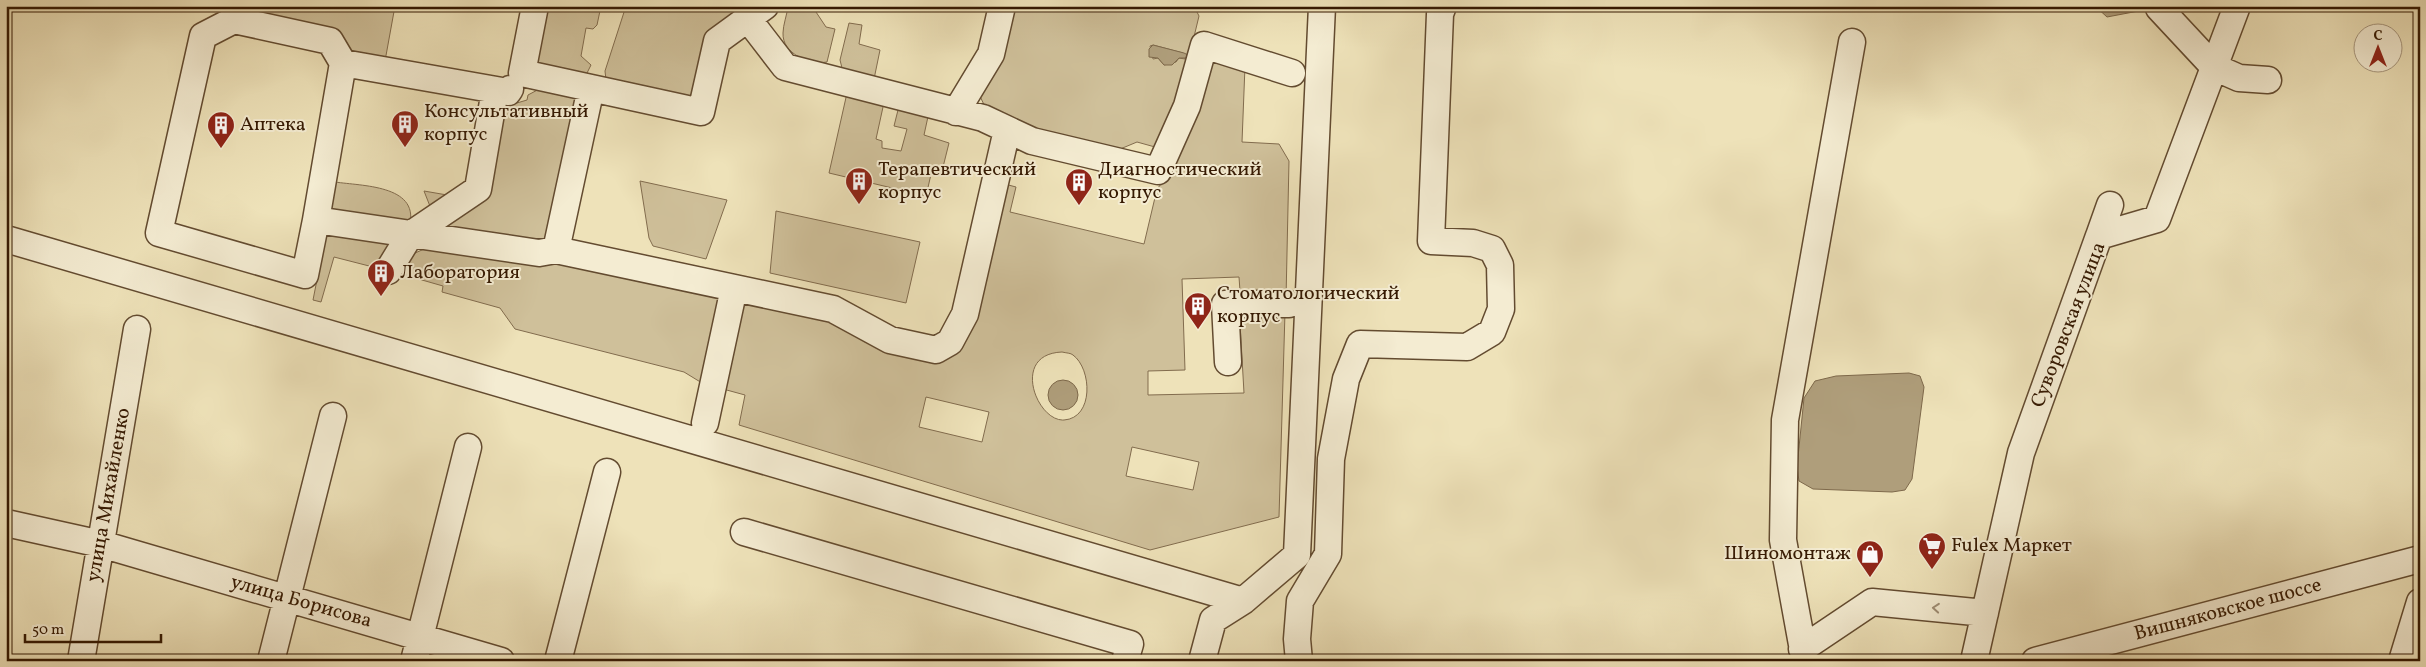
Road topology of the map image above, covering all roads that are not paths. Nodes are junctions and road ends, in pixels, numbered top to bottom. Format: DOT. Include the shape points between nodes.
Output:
graph roads {
  1 [pos="535,6"];
  2 [pos="1002,6"];
  3 [pos="1322,6"];
  4 [pos="1443,6"];
  5 [pos="2237,6"];
  6 [pos="2159,8"];
  7 [pos="756,12"];
  8 [pos="1852,42"];
  9 [pos="343,63"];
  10 [pos="2214,67"];
  11 [pos="522,73"];
  12 [pos="1292,73"];
  13 [pos="2268,80"];
  14 [pos="591,88"];
  15 [pos="495,90"];
  16 [pos="956,112"];
  17 [pos="1007,130"];
  18 [pos="2110,205"];
  19 [pos="316,220"];
  20 [pos="410,235"];
  21 [pos="2100,236"];
  22 [pos="6,239"];
  23 [pos="556,250"];
  24 [pos="388,271"];
  25 [pos="734,288"];
  26 [pos="1289,304"];
  27 [pos="137,329"];
  28 [pos="1228,362"];
  29 [pos="333,416"];
  30 [pos="705,423"];
  31 [pos="468,447"];
  32 [pos="607,472"];
  33 [pos="6,523"];
  34 [pos="744,532"];
  35 [pos="101,544"];
  36 [pos="2420,559"];
  37 [pos="288,598"];
  38 [pos="1243,601"];
  39 [pos="2420,602"];
  40 [pos="1985,613"];
  41 [pos="417,649"];
  42 [pos="1298,650"];
  43 [pos="1804,655"];
  44 [pos="488,659"];
  45 [pos="81,661"];
  46 [pos="271,661"];
  47 [pos="558,661"];
  48 [pos="1125,661"];
  49 [pos="1202,661"];
  50 [pos="1974,661"];
  51 [pos="2035,661"];
  52 [pos="2402,661"];
  1 -- 11 [label="street"];
  2 -- 16 [label="street" via="990,54"];
  3 -- 38 [label="street" via="1297,555"];
  4 -- 42 [label="street" via="1440,14 1431,241 1473,243 1492,249 1500,265 1501,309 1492,332 1467,346 1360,344 1346,379 1331,459 1328,554 1300,601"];
  5 -- 10 [label="street, Суворовская улица"];
  6 -- 10 [label="street"];
  7 -- 14 [label="street" via="717,41 701,112"];
  7 -- 16 [label="street" via="785,67"];
  8 -- 43 [label="street" via="1786,420 1783,540"];
  9 -- 15 [label="street"];
  9 -- 19 [label="street"];
  9 -- 19 [label="street" via="330,41 234,20 203,36 160,233 305,275"];
  10 -- 13 [label="street" via="2239,78"];
  10 -- 21 [label="street, Суворовская улица" via="2157,219"];
  11 -- 14 [label="street"];
  11 -- 15 [label="street" via="508,92"];
  12 -- 17 [label="street" via="1204,45 1187,106 1158,171 1032,142"];
  14 -- 23 [label="street"];
  15 -- 20 [label="street" via="478,189"];
  16 -- 17 [label="street" via="983,118"];
  17 -- 25 [label="street" via="966,314 950,342 936,350 890,340 833,309"];
  18 -- 21 [label="street"];
  19 -- 20 [label="street"];
  20 -- 23 [label="street" via="539,253"];
  20 -- 24 [label="street"];
  21 -- 40 [label="street, Суворовская улица" via="2006,495"];
  22 -- 38 [label="street"];
  23 -- 25 [label="street"];
  25 -- 30 [label="street"];
  26 -- 28 [label="street" via="1226,304"];
  27 -- 35 [label="street, улица Михайленко"];
  29 -- 37 [label="street"];
  31 -- 41 [label="street"];
  32 -- 47 [label="street"];
  33 -- 35 [label="street, улица Борисова"];
  34 -- 48 [label="street" via="1130,644"];
  35 -- 37 [label="street, улица Борисова"];
  35 -- 45 [label="street, улица Михайленко"];
  36 -- 51 [label="street, Вишняковское шоссе"];
  37 -- 41 [label="street, улица Борисова"];
  37 -- 46 [label="street"];
  38 -- 49 [label="street" via="1213,620"];
  39 -- 52 [label="street"];
  40 -- 43 [label="street, one-way" via="1872,602"];
  40 -- 50 [label="street, Суворовская улица"];
  41 -- 44 [label="street, улица Борисова"];
}
